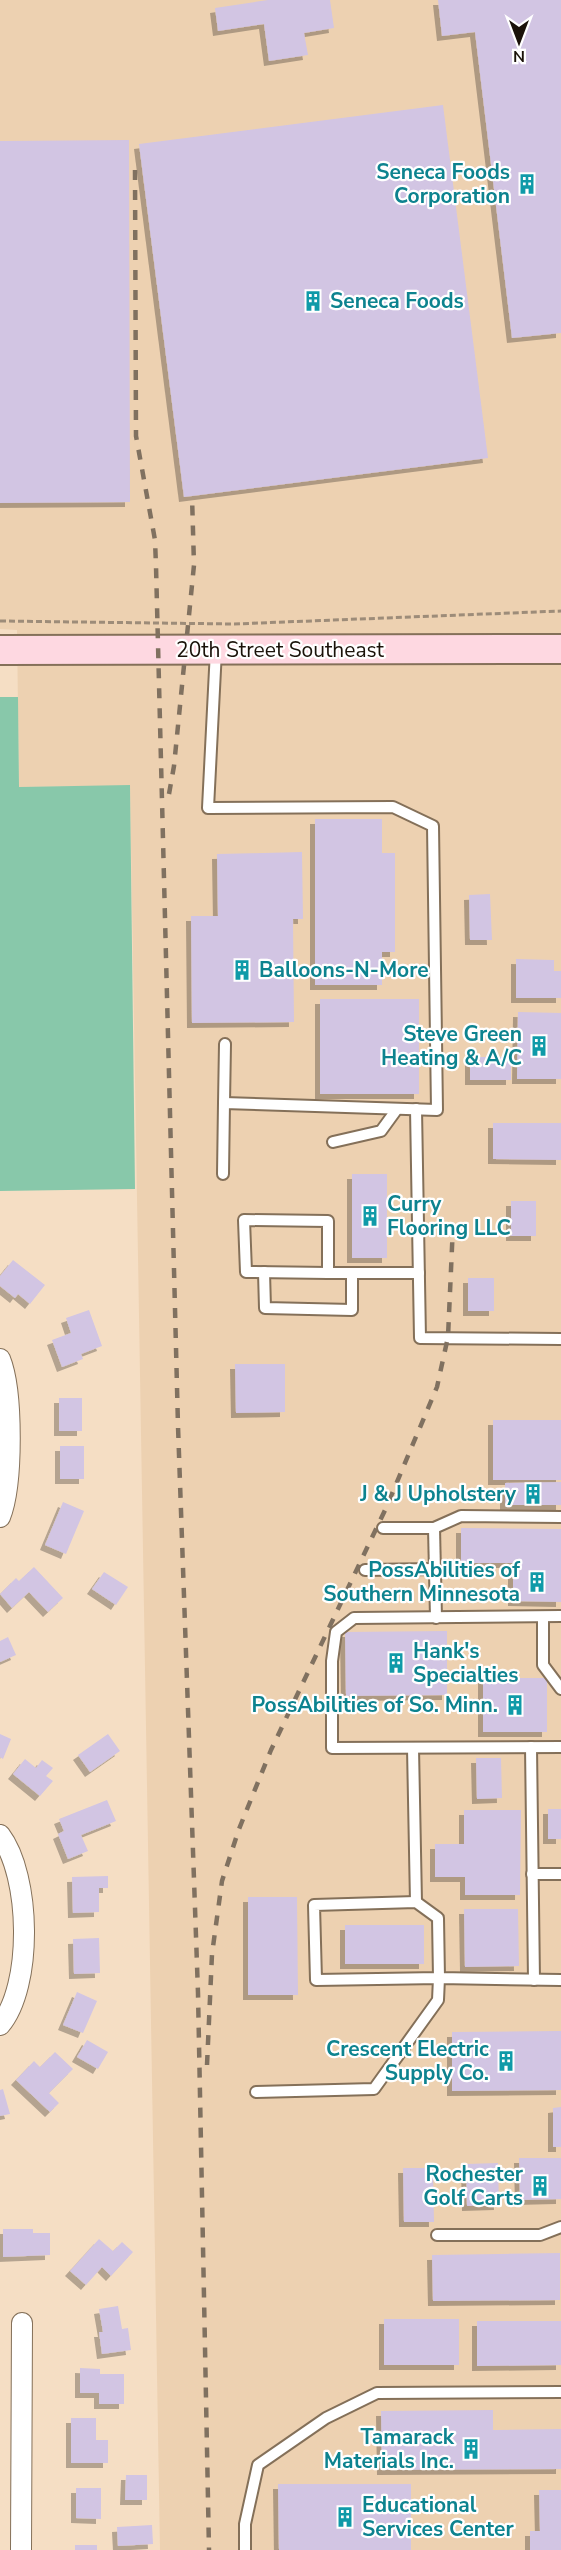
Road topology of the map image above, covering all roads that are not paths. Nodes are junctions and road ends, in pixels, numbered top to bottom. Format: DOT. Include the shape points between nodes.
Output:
graph roads {
  1 [pos="561,649"];
  2 [pos="0,650"];
  3 [pos="216,650"];
  4 [pos="225,1044"];
  5 [pos="224,1103"];
  6 [pos="397,1109"];
  7 [pos="416,1109"];
  8 [pos="333,1142"];
  9 [pos="223,1174"];
  10 [pos="264,1272"];
  11 [pos="328,1273"];
  12 [pos="352,1273"];
  13 [pos="419,1273"];
  14 [pos="561,1339"];
  15 [pos="0,1359"];
  16 [pos="0,1517"];
  17 [pos="561,1517"];
  18 [pos="383,1528"];
  19 [pos="434,1528"];
  20 [pos="435,1569"];
  21 [pos="365,1570"];
  22 [pos="561,1616"];
  23 [pos="543,1617"];
  24 [pos="436,1618"];
  25 [pos="561,1689"];
  26 [pos="531,1747"];
  27 [pos="413,1748"];
  28 [pos="561,1748"];
  29 [pos="0,1835"];
  30 [pos="532,1874"];
  31 [pos="561,1874"];
  32 [pos="416,1902"];
  33 [pos="439,1978"];
  34 [pos="534,1980"];
  35 [pos="561,1980"];
  36 [pos="0,2025"];
  37 [pos="256,2091"];
  38 [pos="561,2228"];
  39 [pos="437,2235"];
  40 [pos="22,2323"];
  41 [pos="561,2392"];
  42 [pos="21,2550"];
  43 [pos="245,2550"];
  1 -- 3 [label="street, 20th Street Southeast"];
  2 -- 3 [label="street, 20th Street Southeast"];
  3 -- 7 [label="lane" via="208,808 393,807 434,826 437,1110"];
  4 -- 5 [label="lane"];
  5 -- 6 [label="lane"];
  5 -- 9 [label="lane"];
  6 -- 7 [label="lane"];
  6 -- 8 [label="lane" via="381,1131"];
  7 -- 13 [label="lane"];
  10 -- 11 [label="lane"];
  10 -- 11 [label="lane" via="246,1272 244,1220 328,1221"];
  10 -- 12 [label="lane" via="265,1308 352,1310"];
  11 -- 12 [label="lane"];
  12 -- 13 [label="lane"];
  13 -- 14 [label="lane" via="420,1338"];
  15 -- 16 [label="street" via="7,1390 9,1437 7,1494"];
  17 -- 19 [label="lane" via="461,1516"];
  18 -- 19 [label="lane"];
  19 -- 20 [label="lane"];
  20 -- 21 [label="lane"];
  20 -- 24 [label="lane"];
  22 -- 23 [label="lane"];
  23 -- 24 [label="lane"];
  23 -- 25 [label="lane" via="543,1665"];
  24 -- 27 [label="lane" via="354,1618 336,1632 332,1748"];
  26 -- 27 [label="lane"];
  26 -- 28 [label="lane"];
  26 -- 30 [label="lane"];
  27 -- 32 [label="lane"];
  29 -- 36 [label="street" via="18,1870 23,1959 11,2011"];
  30 -- 31 [label="lane"];
  30 -- 34 [label="lane"];
  32 -- 33 [label="lane" via="438,1918"];
  32 -- 33 [label="lane" via="314,1905 316,1980"];
  33 -- 34 [label="lane"];
  33 -- 37 [label="lane" via="438,2000 374,2089"];
  34 -- 35 [label="lane"];
  38 -- 39 [label="lane" via="540,2235"];
  40 -- 42 [label="street"];
  41 -- 43 [label="lane" via="377,2393 326,2418 258,2465 244,2524"];
}
